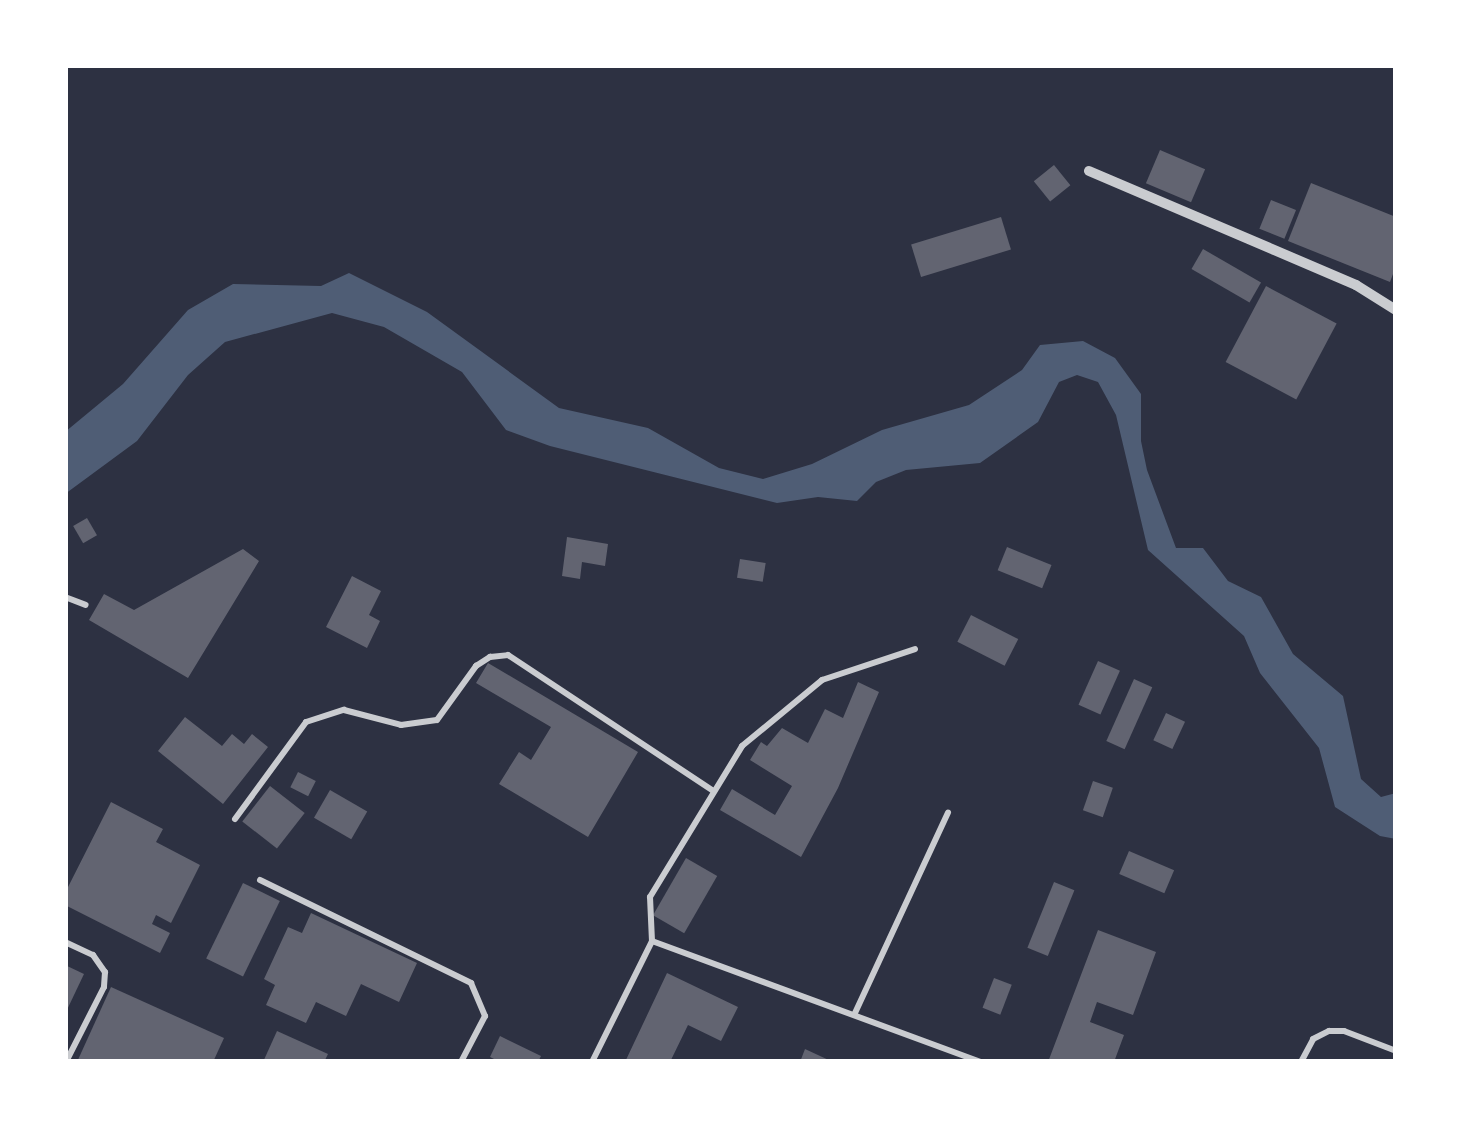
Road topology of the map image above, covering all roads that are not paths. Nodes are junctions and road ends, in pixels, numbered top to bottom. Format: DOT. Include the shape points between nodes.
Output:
graph roads {
  1 [pos="1088,171"];
  2 [pos="1396,310"];
  3 [pos="65,597"];
  4 [pos="86,606"];
  5 [pos="915,649"];
  6 [pos="712,790"];
  7 [pos="948,812"];
  8 [pos="235,819"];
  9 [pos="260,880"];
  10 [pos="652,941"];
  11 [pos="65,942"];
  12 [pos="855,1013"];
  13 [pos="1396,1052"];
  14 [pos="66,1062"];
  15 [pos="461,1062"];
  16 [pos="592,1062"];
  17 [pos="981,1062"];
  18 [pos="1300,1062"];
  1 -- 2 [label="street" via="1356,285"];
  3 -- 4 [label="lane"];
  5 -- 6 [label="lane" via="822,680 742,746"];
  6 -- 8 [label="lane" via="508,655 476,666 437,720 401,725 344,710 306,722"];
  6 -- 10 [label="lane" via="650,897"];
  7 -- 12 [label="lane"];
  9 -- 15 [label="lane" via="471,982 485,1016"];
  10 -- 12 [label="lane"];
  10 -- 16 [label="lane"];
  11 -- 14 [label="lane" via="93,955 105,972 104,987"];
  12 -- 17 [label="lane"];
  13 -- 18 [label="lane" via="1329,1031 1313,1038"];
}
